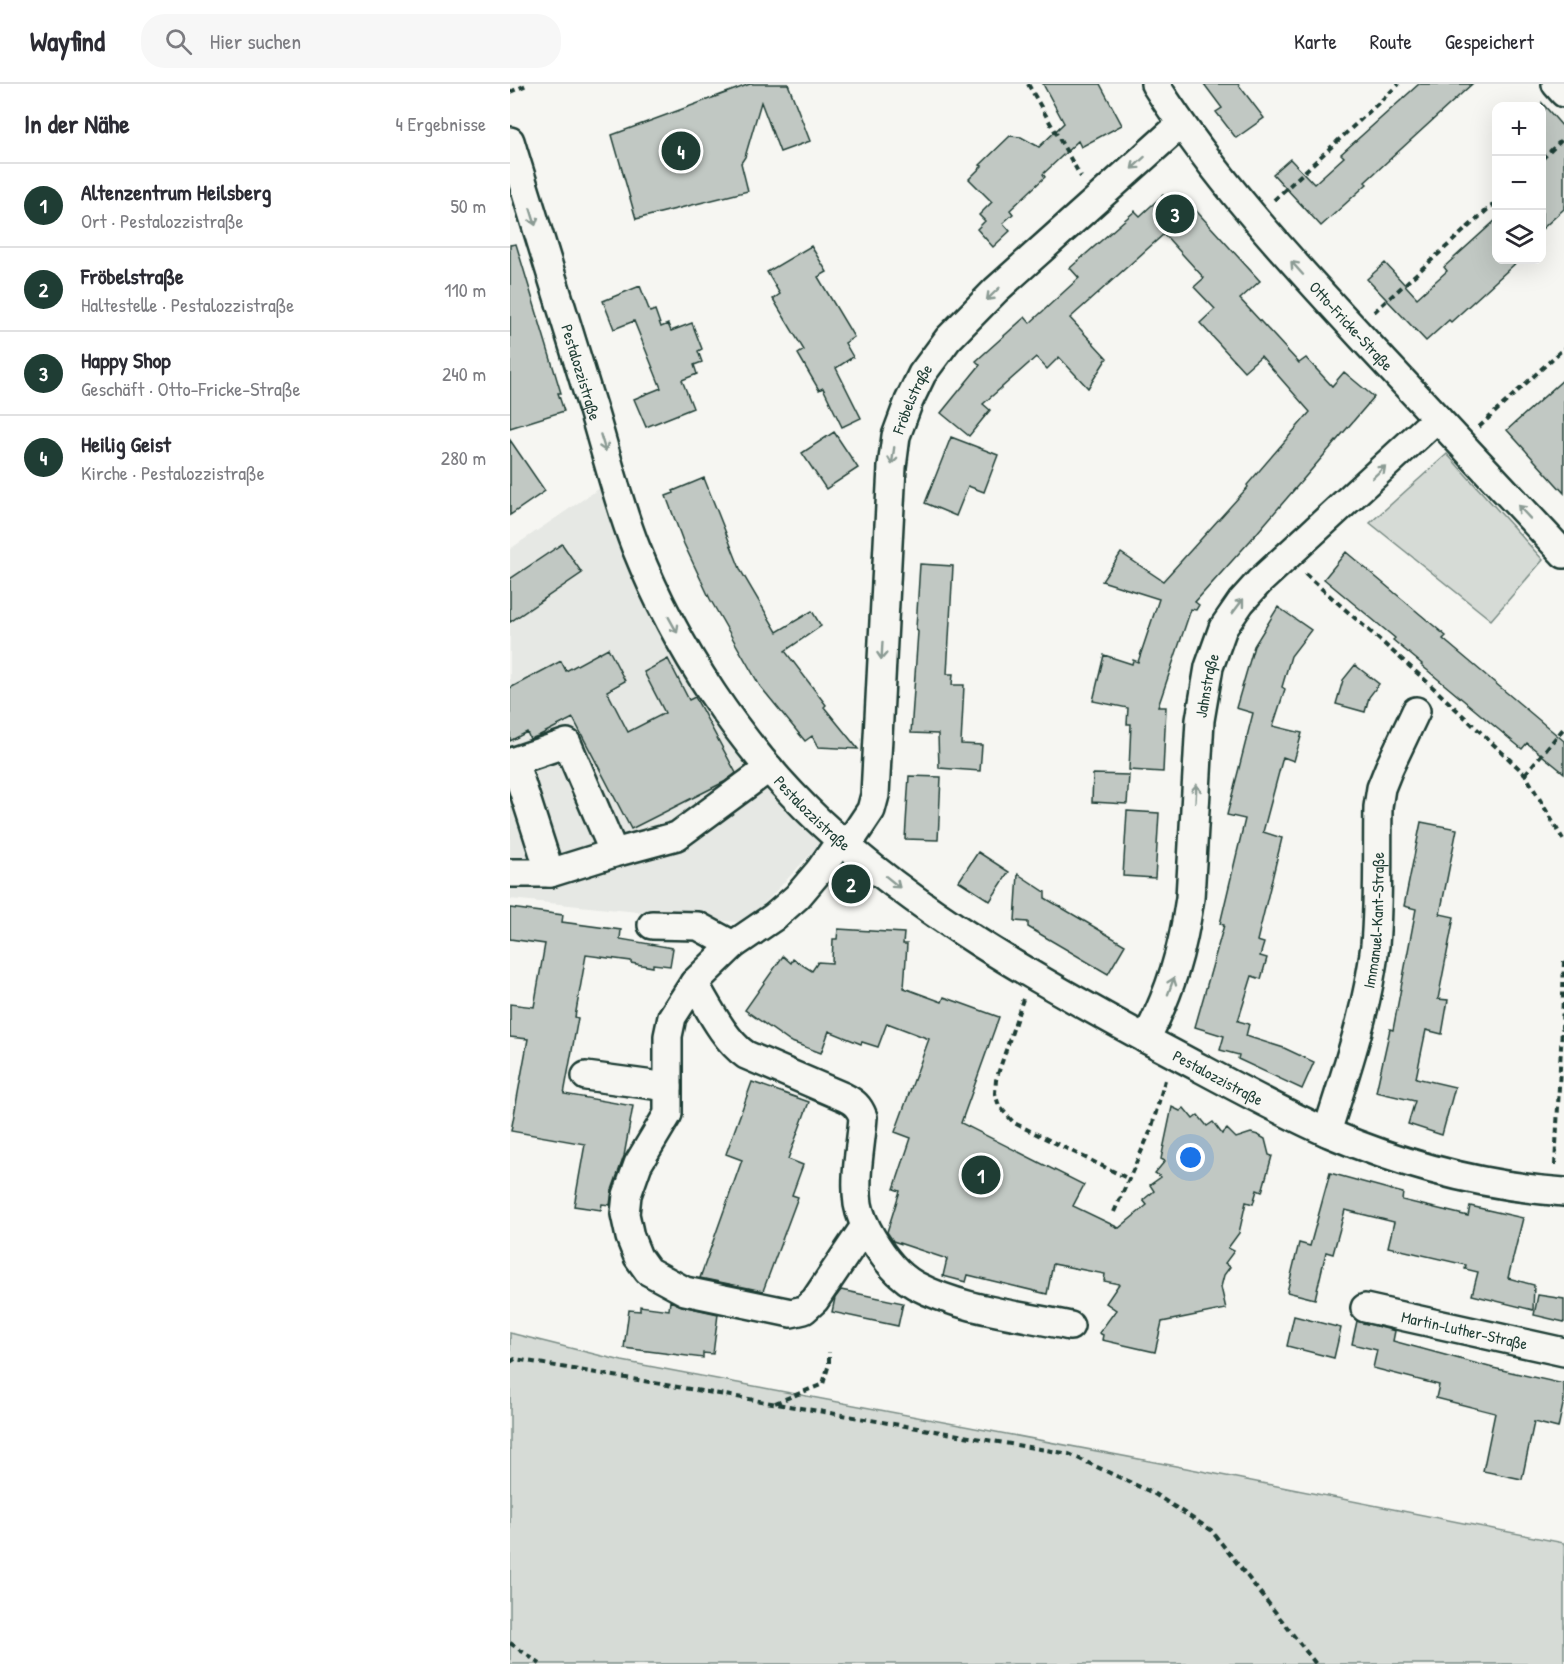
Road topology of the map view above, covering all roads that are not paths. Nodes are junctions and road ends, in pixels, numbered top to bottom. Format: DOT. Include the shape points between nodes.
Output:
graph roads {
  1 [pos="1155,84"];
  2 [pos="1556,84"];
  3 [pos="1564,93"];
  4 [pos="1181,124"];
  5 [pos="510,141"];
  6 [pos="1437,418"];
  7 [pos="1564,554"];
  8 [pos="1416,711"];
  9 [pos="768,768"];
  10 [pos="844,843"];
  11 [pos="614,853"];
  12 [pos="510,873"];
  13 [pos="550,873"];
  14 [pos="652,926"];
  15 [pos="733,945"];
  16 [pos="694,983"];
  17 [pos="1146,1039"];
  18 [pos="586,1077"];
  19 [pos="668,1087"];
  20 [pos="1326,1132"];
  21 [pos="1559,1192"];
  22 [pos="865,1226"];
  23 [pos="1365,1308"];
  24 [pos="1070,1326"];
  25 [pos="1564,1352"];
  1 -- 4 [label="street, Otto-Fricke-Straße"];
  2 -- 3 [label="street"];
  6 -- 4 [label="street, Otto-Fricke-Straße, one-way" via="1293,263"];
  4 -- 10 [label="street, Fröbelstraße, one-way" via="996,290 948,339 921,374 896,436 892,467 875,795 868,815"];
  5 -- 9 [label="street, Pestalozzistraße, one-way" via="636,547 694,663"];
  7 -- 6 [label="street, Otto-Fricke-Straße, one-way"];
  17 -- 6 [label="street, Jahnstraße, one-way" via="1173,979 1186,927 1203,701 1209,667 1223,628 1259,582"];
  8 -- 20 [label="street, Immanuel-Kant-Straße" via="1381,788 1377,922 1370,976 1356,1037"];
  9 -- 10 [label="street, Pestalozzistraße"];
  9 -- 11 [label="street" via="677,836"];
  10 -- 15 [label="street, Fröbelstraße" via="797,897"];
  10 -- 17 [label="street, Pestalozzistraße, one-way" via="947,922 1031,975"];
  11 -- 13 [label="street"];
  11 -- 13 [label="street" via="567,743 514,761"];
  12 -- 13 [label="street"];
  14 -- 15 [label="street" via="698,926"];
  15 -- 16 [label="street, Fröbelstraße"];
  16 -- 19 [label="street, Fröbelstraße" via="672,1017"];
  16 -- 22 [label="street" via="739,1050 860,1108 863,1117 858,1205"];
  17 -- 20 [label="street, Pestalozzistraße"];
  18 -- 19 [label="street"];
  19 -- 22 [label="street, Fröbelstraße" via="668,1114 638,1164 627,1194 625,1214 630,1237 648,1271 684,1291 791,1313 804,1310 815,1300"];
  20 -- 21 [label="street, Pestalozzistraße" via="1416,1165"];
  22 -- 24 [label="street" via="880,1251 914,1284 977,1307"];
  23 -- 25 [label="street, Martin-Luther-Straße"];
}
